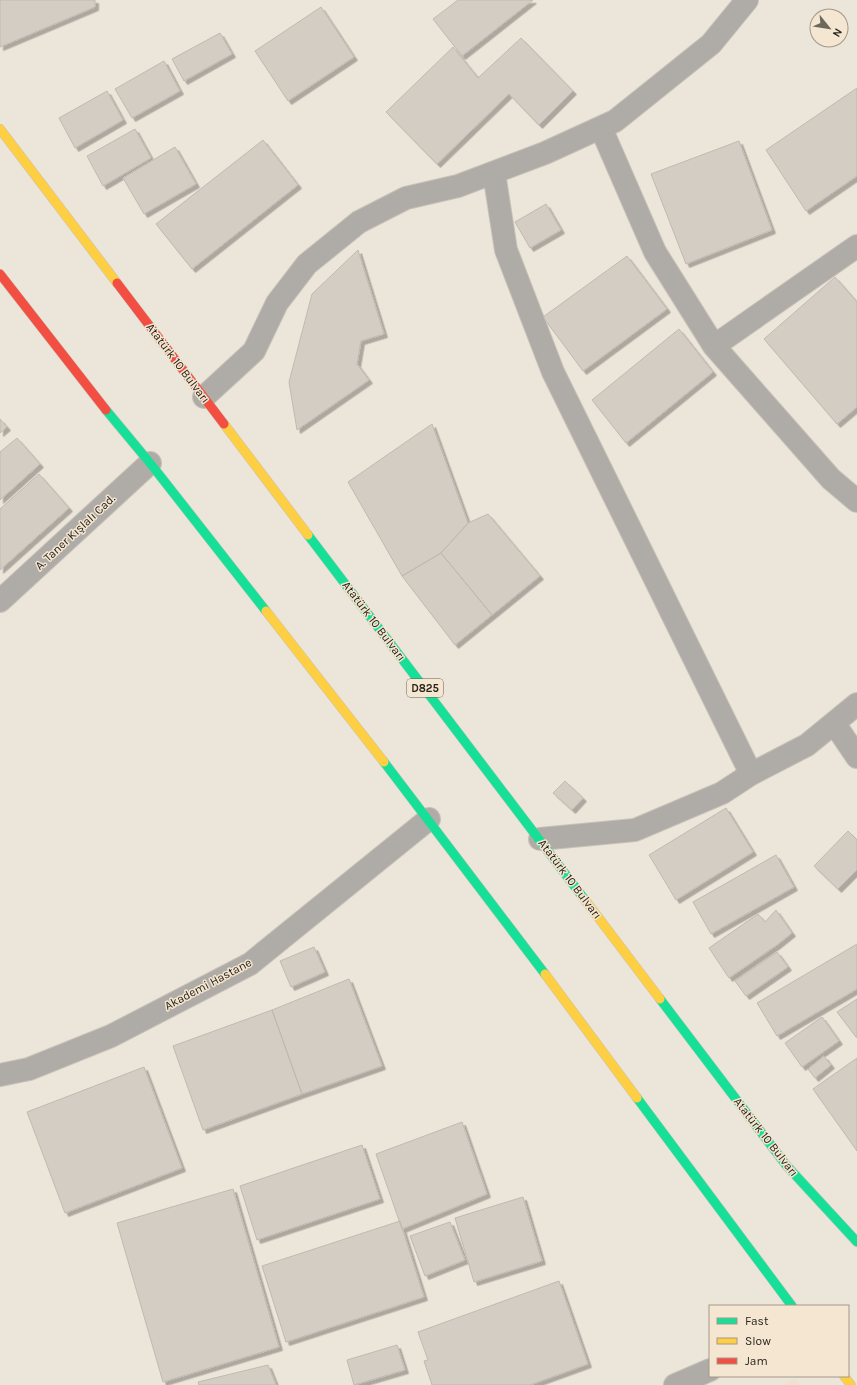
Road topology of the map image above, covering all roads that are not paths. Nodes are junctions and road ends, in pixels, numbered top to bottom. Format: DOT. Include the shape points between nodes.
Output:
graph roads {
  1 [pos="747,0"];
  2 [pos="601,128"];
  3 [pos="0,129"];
  4 [pos="494,173"];
  5 [pos="857,246"];
  6 [pos="0,274"];
  7 [pos="714,346"];
  8 [pos="204,397"];
  9 [pos="150,464"];
  10 [pos="857,501"];
  11 [pos="0,601"];
  12 [pos="857,704"];
  13 [pos="834,723"];
  14 [pos="857,757"];
  15 [pos="751,774"];
  16 [pos="429,819"];
  17 [pos="540,839"];
  18 [pos="0,1075"];
  19 [pos="857,1242"];
  20 [pos="791,1305"];
  21 [pos="709,1370"];
  22 [pos="845,1377"];
  23 [pos="675,1385"];
  24 [pos="851,1385"];
  1 -- 2 [label="street" via="711,44 615,121"];
  2 -- 4 [label="street"];
  2 -- 7 [label="street" via="655,252"];
  3 -- 8 [label="highway, Atatürk 10 Bulvarı / D825"];
  4 -- 8 [label="street" via="458,186 406,198 360,222 307,264 277,303 254,351"];
  4 -- 15 [label="street" via="506,250 553,372"];
  5 -- 7 [label="street"];
  6 -- 9 [label="highway" via="88,390"];
  7 -- 10 [label="street" via="830,479"];
  8 -- 17 [label="highway, Atatürk 10 Bulvarı / D825"];
  9 -- 11 [label="street, A. Taner Kışlalı Cad."];
  9 -- 16 [label="highway"];
  12 -- 13 [label="street"];
  13 -- 14 [label="street"];
  13 -- 15 [label="street" via="807,745"];
  15 -- 17 [label="street" via="722,793 635,830"];
  16 -- 18 [label="street, Akademi Hastane" via="250,964 111,1036 29,1069"];
  16 -- 20 [label="highway"];
  17 -- 19 [label="highway, Atatürk 10 Bulvarı / D825" via="786,1165"];
  21 -- 23 [label="street"];
  22 -- 24 [label="highway"];
}
